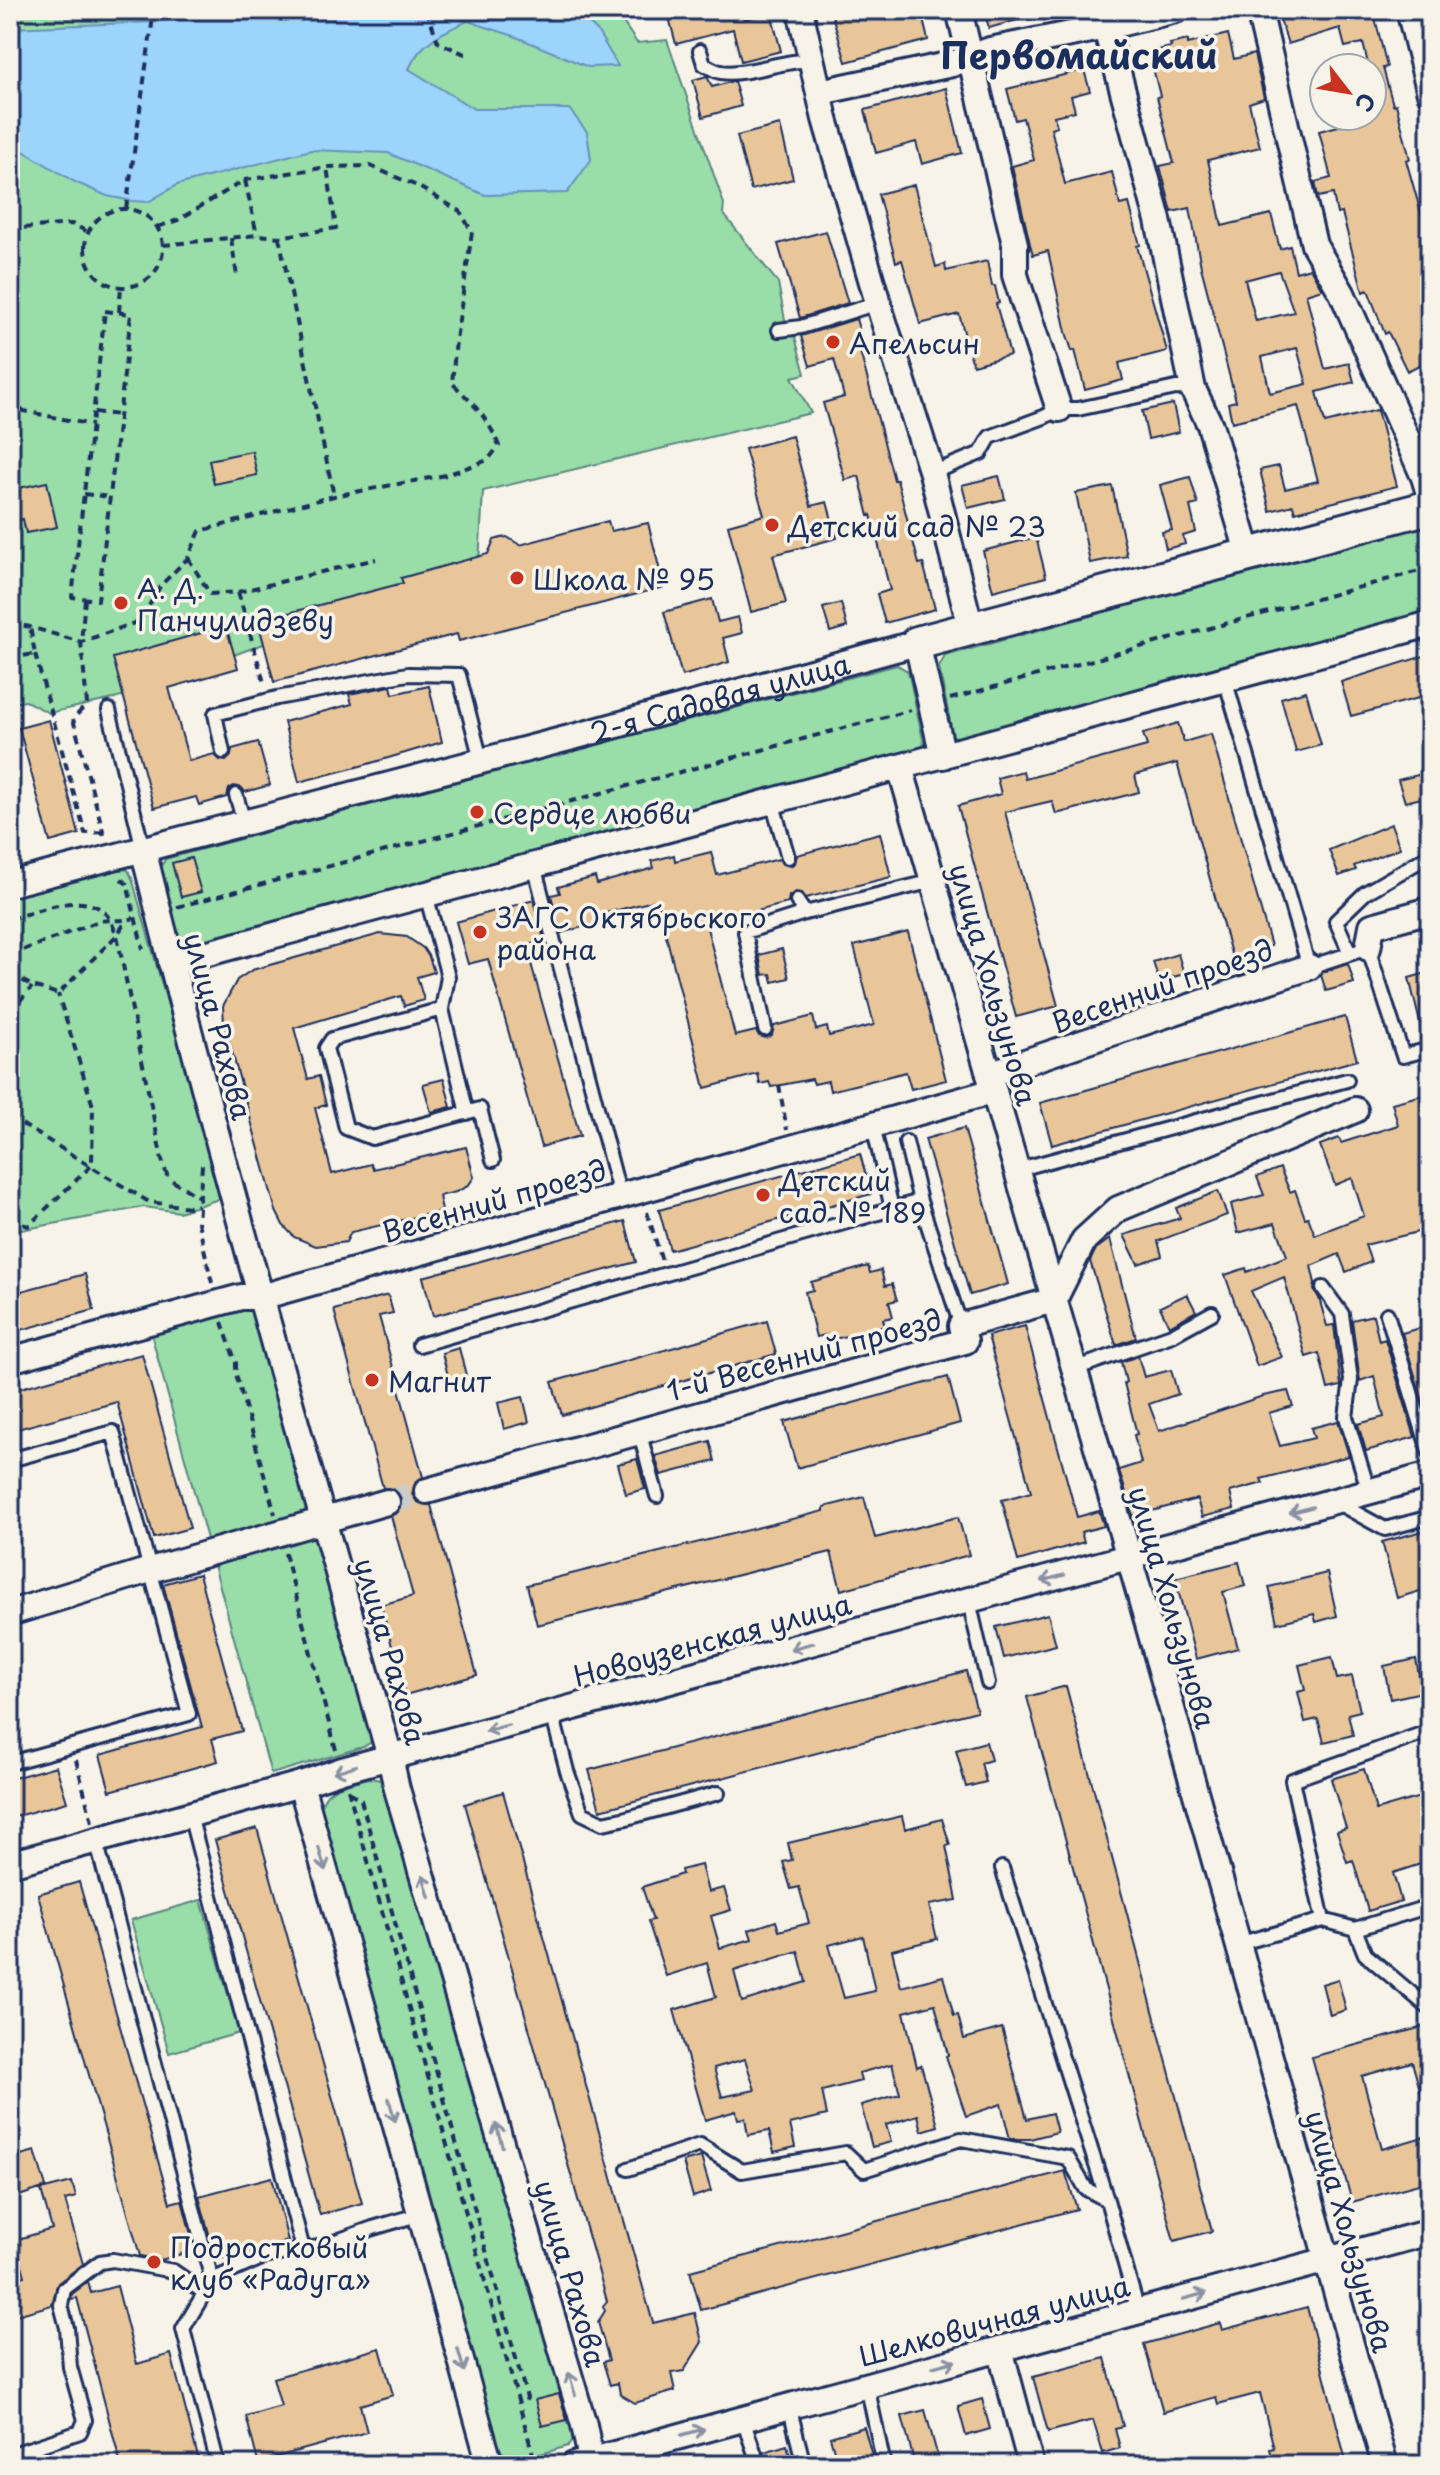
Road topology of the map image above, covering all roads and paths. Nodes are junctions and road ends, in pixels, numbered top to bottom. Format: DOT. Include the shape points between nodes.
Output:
graph roads {
  1 [pos="154,10"];
  2 [pos="427,10"];
  3 [pos="800,10"];
  4 [pos="959,10"];
  5 [pos="1176,10"];
  6 [pos="1259,10"];
  7 [pos="1409,10"];
  8 [pos="1103,19"];
  9 [pos="700,51"];
  10 [pos="469,56"];
  11 [pos="971,57"];
  12 [pos="812,60"];
  13 [pos="820,92"];
  14 [pos="1430,93"];
  15 [pos="327,167"];
  16 [pos="245,180"];
  17 [pos="126,207"];
  18 [pos="157,227"];
  19 [pos="10,229"];
  20 [pos="88,232"];
  21 [pos="257,235"];
  22 [pos="279,237"];
  23 [pos="231,238"];
  24 [pos="163,245"];
  25 [pos="237,276"];
  26 [pos="121,287"];
  27 [pos="878,303"];
  28 [pos="119,313"];
  29 [pos="779,330"];
  30 [pos="1193,389"];
  31 [pos="10,401"];
  32 [pos="1059,409"];
  33 [pos="93,412"];
  34 [pos="119,415"];
  35 [pos="92,425"];
  36 [pos="932,473"];
  37 [pos="84,494"];
  38 [pos="334,496"];
  39 [pos="110,497"];
  40 [pos="1430,497"];
  41 [pos="1430,507"];
  42 [pos="1249,555"];
  43 [pos="188,558"];
  44 [pos="376,559"];
  45 [pos="1430,568"];
  46 [pos="238,592"];
  47 [pos="85,599"];
  48 [pos="10,623"];
  49 [pos="1430,624"];
  50 [pos="30,627"];
  51 [pos="971,629"];
  52 [pos="81,642"];
  53 [pos="917,643"];
  54 [pos="35,654"];
  55 [pos="10,658"];
  56 [pos="1225,679"];
  57 [pos="269,700"];
  58 [pos="931,705"];
  59 [pos="109,710"];
  60 [pos="223,752"];
  61 [pos="943,756"];
  62 [pos="481,760"];
  63 [pos="900,767"];
  64 [pos="236,795"];
  65 [pos="772,801"];
  66 [pos="244,822"];
  67 [pos="103,832"];
  68 [pos="143,849"];
  69 [pos="1430,855"];
  70 [pos="788,857"];
  71 [pos="109,858"];
  72 [pos="534,865"];
  73 [pos="933,881"];
  74 [pos="10,884"];
  75 [pos="426,894"];
  76 [pos="797,901"];
  77 [pos="1430,910"];
  78 [pos="159,912"];
  79 [pos="805,913"];
  80 [pos="134,918"];
  81 [pos="10,919"];
  82 [pos="110,919"];
  83 [pos="126,921"];
  84 [pos="117,935"];
  85 [pos="143,948"];
  86 [pos="1359,950"];
  87 [pos="10,955"];
  88 [pos="171,963"];
  89 [pos="1309,967"];
  90 [pos="10,974"];
  91 [pos="33,986"];
  92 [pos="58,994"];
  93 [pos="442,1009"];
  94 [pos="10,1012"];
  95 [pos="765,1029"];
  96 [pos="1430,1049"];
  97 [pos="1347,1080"];
  98 [pos="991,1083"];
  99 [pos="779,1085"];
  100 [pos="1355,1110"];
  101 [pos="467,1113"];
  102 [pos="10,1117"];
  103 [pos="873,1125"];
  104 [pos="906,1142"];
  105 [pos="790,1148"];
  106 [pos="202,1159"];
  107 [pos="493,1160"];
  108 [pos="92,1165"];
  109 [pos="1016,1170"];
  110 [pos="630,1193"];
  111 [pos="199,1197"];
  112 [pos="920,1201"];
  113 [pos="198,1205"];
  114 [pos="892,1209"];
  115 [pos="10,1219"];
  116 [pos="666,1274"];
  117 [pos="1323,1288"];
  118 [pos="261,1297"];
  119 [pos="1054,1300"];
  120 [pos="216,1304"];
  121 [pos="1212,1313"];
  122 [pos="1387,1314"];
  123 [pos="961,1326"];
  124 [pos="419,1345"];
  125 [pos="10,1360"];
  126 [pos="1074,1369"];
  127 [pos="639,1431"];
  128 [pos="1430,1454"];
  129 [pos="10,1460"];
  130 [pos="1430,1475"];
  131 [pos="427,1491"];
  132 [pos="1369,1492"];
  133 [pos="657,1496"];
  134 [pos="1335,1501"];
  135 [pos="387,1502"];
  136 [pos="1430,1517"];
  137 [pos="324,1521"];
  138 [pos="280,1531"];
  139 [pos="1128,1558"];
  140 [pos="150,1570"];
  141 [pos="969,1601"];
  142 [pos="10,1613"];
  143 [pos="988,1683"];
  144 [pos="552,1713"];
  145 [pos="1430,1731"];
  146 [pos="72,1746"];
  147 [pos="390,1757"];
  148 [pos="10,1763"];
  149 [pos="346,1781"];
  150 [pos="301,1784"];
  151 [pos="718,1793"];
  152 [pos="190,1815"];
  153 [pos="96,1840"];
  154 [pos="10,1864"];
  155 [pos="1002,1868"];
  156 [pos="1430,1906"];
  157 [pos="1323,1920"];
  158 [pos="1355,1929"];
  159 [pos="1238,1944"];
  160 [pos="1430,2009"];
  161 [pos="628,2169"];
  162 [pos="1107,2200"];
  163 [pos="421,2214"];
  164 [pos="1430,2232"];
  165 [pos="303,2249"];
  166 [pos="1328,2260"];
  167 [pos="212,2280"];
  168 [pos="205,2293"];
  169 [pos="1138,2311"];
  170 [pos="1000,2349"];
  171 [pos="867,2385"];
  172 [pos="789,2406"];
  173 [pos="522,2408"];
  174 [pos="743,2420"];
  175 [pos="755,2454"];
  176 [pos="10,2455"];
  177 [pos="585,2463"];
  178 [pos="218,2465"];
  179 [pos="490,2465"];
  180 [pos="536,2465"];
  181 [pos="804,2465"];
  182 [pos="884,2465"];
  183 [pos="1031,2465"];
  184 [pos="1385,2465"];
  1 -- 17 [label="path"];
  2 -- 10 [label="path" via="438,42"];
  3 -- 12 [label="street"];
  4 -- 11 [label="street"];
  5 -- 8 [label="street"];
  6 -- 40 [label="street" via="1314,245 1342,293"];
  7 -- 14 [label="street"];
  8 -- 11 [label="street"];
  8 -- 30 [label="street" via="1158,220"];
  9 -- 12 [label="lane" via="704,64 720,72"];
  11 -- 13 [label="street"];
  11 -- 32 [label="street" via="1015,244 1015,275"];
  12 -- 13 [label="street"];
  13 -- 27 [label="street"];
  15 -- 16 [label="path"];
  15 -- 22 [label="path" via="336,228"];
  15 -- 38 [label="path" via="370,166 460,211 472,232 452,383 492,427 499,446 488,460 446,475"];
  16 -- 18 [label="path"];
  16 -- 21 [label="path"];
  17 -- 18 [label="path"];
  17 -- 20 [label="path" via="99,217"];
  18 -- 24 [label="path"];
  19 -- 20 [label="path" via="72,224"];
  20 -- 26 [label="path" via="90,268"];
  21 -- 22 [label="path"];
  21 -- 23 [label="path"];
  22 -- 38 [label="path"];
  23 -- 24 [label="path"];
  23 -- 25 [label="path"];
  24 -- 26 [label="path" via="148,278"];
  26 -- 28 [label="path"];
  27 -- 29 [label="lane"];
  27 -- 36 [label="street"];
  28 -- 33 [label="path" via="105,311"];
  28 -- 34 [label="path" via="131,314"];
  30 -- 32 [label="lane"];
  30 -- 42 [label="street" via="1210,425"];
  31 -- 35 [label="path" via="24,411"];
  32 -- 36 [label="lane" via="990,437 981,453"];
  33 -- 34 [label="path"];
  33 -- 35 [label="path"];
  34 -- 39 [label="path"];
  35 -- 37 [label="path"];
  36 -- 51 [label="street"];
  37 -- 39 [label="path"];
  37 -- 47 [label="path" via="72,597"];
  38 -- 43 [label="path" via="200,531"];
  39 -- 47 [label="path" via="98,600"];
  41 -- 42 [label="street, 2-я Садовая улица"];
  42 -- 51 [label="street, 2-я Садовая улица"];
  43 -- 46 [label="path" via="210,594"];
  43 -- 52 [label="path" via="161,585 140,621"];
  44 -- 46 [label="path"];
  45 -- 58 [label="path"];
  46 -- 57 [label="path"];
  47 -- 52 [label="path"];
  48 -- 50 [label="path"];
  49 -- 56 [label="street"];
  50 -- 52 [label="path"];
  50 -- 54 [label="path"];
  51 -- 53 [label="street, 2-я Садовая улица"];
  52 -- 67 [label="path" via="87,704 73,719"];
  53 -- 58 [label="street"];
  53 -- 62 [label="street, 2-я Садовая улица"];
  54 -- 55 [label="path"];
  54 -- 67 [label="path" via="85,833"];
  56 -- 61 [label="street"];
  56 -- 89 [label="lane"];
  57 -- 60 [label="lane" via="215,714"];
  57 -- 62 [label="lane" via="408,674 459,675"];
  58 -- 61 [label="street"];
  58 -- 78 [label="path"];
  59 -- 68 [label="lane"];
  61 -- 63 [label="street"];
  62 -- 66 [label="street, 2-я Садовая улица"];
  63 -- 65 [label="street"];
  63 -- 73 [label="street, улица Хользунова"];
  64 -- 66 [label="lane"];
  65 -- 70 [label="lane"];
  65 -- 72 [label="street"];
  66 -- 68 [label="street, 2-я Садовая улица"];
  67 -- 71 [label="path"];
  68 -- 71 [label="street, 2-я Садовая улица"];
  68 -- 78 [label="street, улица Рахова"];
  69 -- 86 [label="lane" via="1365,893 1336,921"];
  71 -- 74 [label="street, 2-я Садовая улица"];
  71 -- 80 [label="path" via="127,884"];
  72 -- 75 [label="street"];
  72 -- 110 [label="lane"];
  73 -- 79 [label="lane"];
  73 -- 98 [label="street, улица Хользунова"];
  75 -- 88 [label="street"];
  75 -- 93 [label="lane" via="448,977"];
  76 -- 79 [label="lane"];
  77 -- 86 [label="street" via="1372,926"];
  78 -- 80 [label="path"];
  78 -- 88 [label="street, улица Рахова"];
  79 -- 95 [label="lane" via="745,932"];
  80 -- 83 [label="path"];
  80 -- 85 [label="path"];
  81 -- 82 [label="path" via="75,902 100,908"];
  82 -- 83 [label="path"];
  82 -- 84 [label="path"];
  82 -- 87 [label="path"];
  83 -- 84 [label="path"];
  84 -- 92 [label="path"];
  84 -- 111 [label="path" via="162,1160 168,1178"];
  86 -- 89 [label="lane"];
  86 -- 96 [label="lane" via="1403,1056"];
  88 -- 118 [label="street, улица Рахова"];
  89 -- 98 [label="street, Весенний проезд"];
  90 -- 91 [label="path"];
  91 -- 92 [label="path"];
  91 -- 94 [label="path"];
  92 -- 108 [label="path" via="93,1106"];
  93 -- 101 [label="lane"];
  93 -- 101 [label="lane" via="332,1039 326,1048 329,1061 346,1128 372,1138"];
  97 -- 109 [label="lane"];
  98 -- 103 [label="street, Весенний проезд"];
  98 -- 109 [label="street, улица Хользунова"];
  99 -- 105 [label="path"];
  100 -- 119 [label="street" via="1118,1209 1084,1240"];
  101 -- 107 [label="lane" via="480,1109"];
  102 -- 108 [label="path"];
  103 -- 105 [label="street, Весенний проезд"];
  103 -- 114 [label="lane"];
  104 -- 112 [label="lane"];
  105 -- 110 [label="street, Весенний проезд"];
  106 -- 111 [label="path"];
  108 -- 113 [label="path" via="149,1202"];
  108 -- 115 [label="path" via="28,1226"];
  109 -- 119 [label="street, улица Хользунова"];
  110 -- 116 [label="path"];
  110 -- 118 [label="street, Весенний проезд"];
  111 -- 113 [label="path"];
  112 -- 114 [label="lane"];
  112 -- 123 [label="lane"];
  113 -- 120 [label="path"];
  114 -- 116 [label="lane"];
  116 -- 124 [label="lane"];
  117 -- 132 [label="lane" via="1342,1314 1351,1380 1346,1417"];
  118 -- 120 [label="street, Весенний проезд"];
  118 -- 137 [label="street, улица Рахова"];
  119 -- 123 [label="street, 1-й Весенний проезд"];
  119 -- 126 [label="street, улица Хользунова"];
  120 -- 125 [label="street, Весенний проезд"];
  120 -- 138 [label="path"];
  121 -- 126 [label="lane" via="1172,1335"];
  122 -- 128 [label="lane"];
  123 -- 127 [label="street, 1-й Весенний проезд" via="965,1341"];
  126 -- 139 [label="street, улица Хользунова"];
  127 -- 131 [label="street, 1-й Весенний проезд"];
  127 -- 133 [label="lane"];
  129 -- 140 [label="lane" via="113,1432"];
  130 -- 132 [label="street, Новоузенская улица"];
  132 -- 134 [label="street, Новоузенская улица"];
  134 -- 136 [label="lane" via="1385,1529"];
  134 -- 139 [label="street, Новоузенская улица, one-way"];
  135 -- 137 [label="street"];
  137 -- 138 [label="street"];
  137 -- 147 [label="street, улица Рахова"];
  138 -- 140 [label="street"];
  138 -- 149 [label="path"];
  139 -- 141 [label="street, Новоузенская улица, one-way"];
  139 -- 159 [label="street, улица Хользунова"];
  140 -- 142 [label="street"];
  140 -- 146 [label="lane" via="189,1714"];
  141 -- 143 [label="lane"];
  141 -- 144 [label="street, Новоузенская улица, one-way"];
  144 -- 147 [label="street, Новоузенская улица, one-way"];
  144 -- 151 [label="lane" via="582,1813 603,1823"];
  145 -- 157 [label="lane" via="1292,1780"];
  146 -- 148 [label="lane"];
  146 -- 153 [label="path"];
  147 -- 149 [label="street, Новоузенская улица, one-way"];
  177 -- 147 [label="street, улица Рахова, one-way" via="584,2425"];
  149 -- 150 [label="street, Новоузенская улица"];
  149 -- 173 [label="path"];
  149 -- 173 [label="path" via="361,1800 527,2398"];
  150 -- 152 [label="street, Новоузенская улица"];
  150 -- 163 [label="street, one-way"];
  152 -- 153 [label="street, Новоузенская улица"];
  152 -- 165 [label="lane"];
  153 -- 154 [label="street, Новоузенская улица"];
  153 -- 167 [label="lane"];
  155 -- 162 [label="lane"];
  156 -- 158 [label="lane"];
  157 -- 158 [label="lane"];
  157 -- 159 [label="lane"];
  158 -- 160 [label="lane" via="1365,1954"];
  159 -- 166 [label="street, улица Хользунова"];
  161 -- 162 [label="lane" via="700,2145 742,2171 846,2153 864,2170 961,2139 1068,2158 1086,2189"];
  162 -- 169 [label="lane"];
  163 -- 165 [label="lane"];
  163 -- 179 [label="street, one-way"];
  164 -- 166 [label="street, Шелковичная улица"];
  165 -- 167 [label="lane" via="264,2257"];
  169 -- 166 [label="street, Шелковичная улица, one-way"];
  166 -- 184 [label="street, улица Хользунова"];
  167 -- 168 [label="lane"];
  168 -- 176 [label="lane" via="173,2271 113,2260 77,2277 64,2289 61,2305 85,2420 80,2432"];
  168 -- 178 [label="lane" via="183,2329"];
  169 -- 170 [label="street, Шелковичная улица"];
  171 -- 170 [label="street, Шелковичная улица, one-way"];
  170 -- 183 [label="street"];
  171 -- 172 [label="street, Шелковичная улица"];
  171 -- 182 [label="lane"];
  172 -- 174 [label="street, Шелковичная улица"];
  172 -- 181 [label="lane"];
  173 -- 180 [label="path"];
  174 -- 175 [label="lane"];
  177 -- 174 [label="street, Шелковичная улица, one-way"];
}
